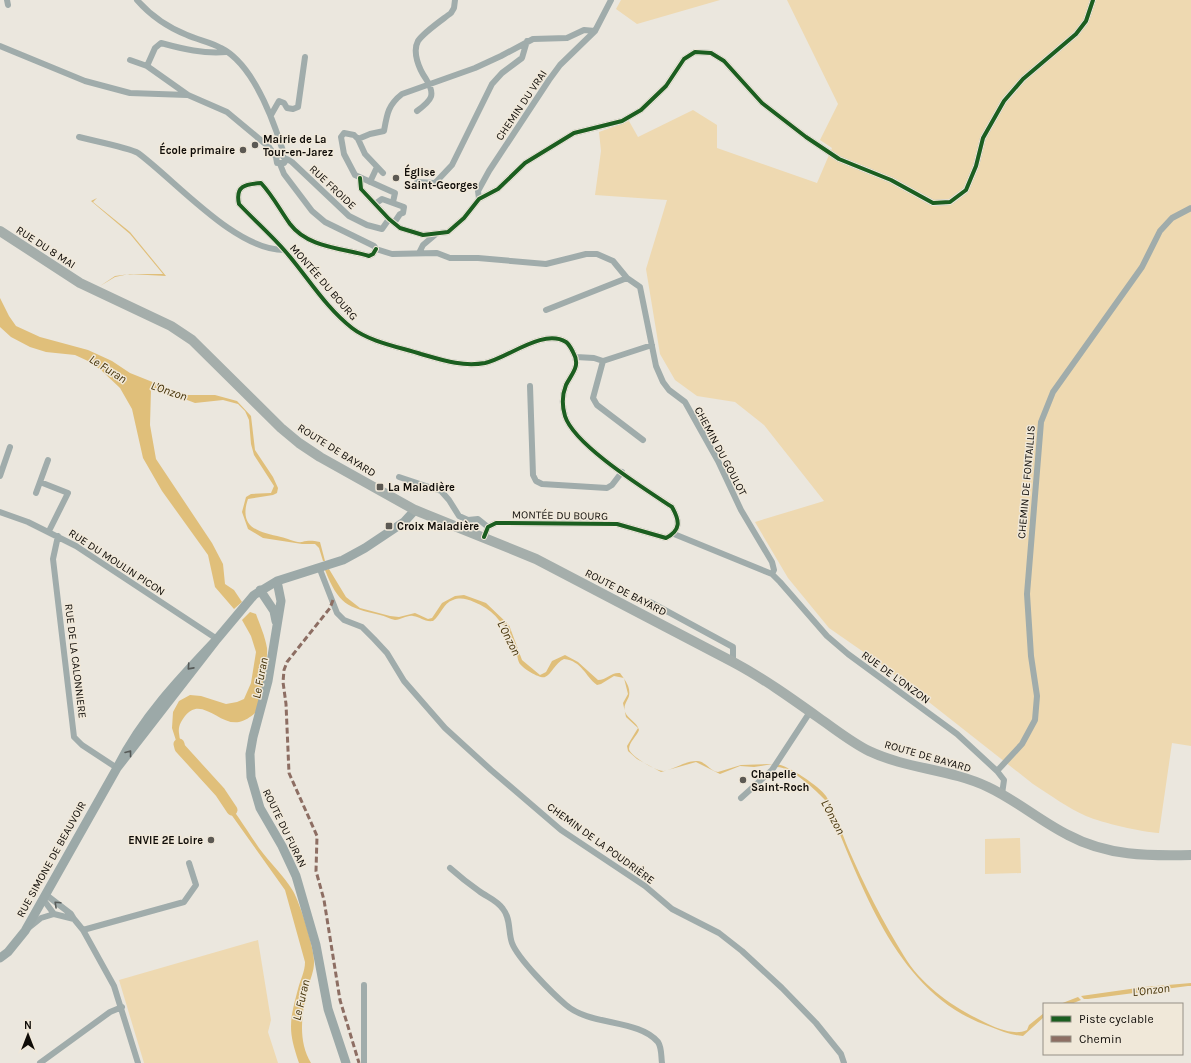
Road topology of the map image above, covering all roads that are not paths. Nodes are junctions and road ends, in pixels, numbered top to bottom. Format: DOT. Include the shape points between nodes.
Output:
graph roads {
  1 [pos="137,0"];
  2 [pos="455,0"];
  3 [pos="611,0"];
  4 [pos="1093,0"];
  5 [pos="595,31"];
  6 [pos="526,41"];
  7 [pos="0,46"];
  8 [pos="226,52"];
  9 [pos="305,57"];
  10 [pos="130,60"];
  11 [pos="147,66"];
  12 [pos="430,83"];
  13 [pos="188,94"];
  14 [pos="417,111"];
  15 [pos="271,115"];
  16 [pos="79,137"];
  17 [pos="358,139"];
  18 [pos="278,156"];
  19 [pos="286,160"];
  20 [pos="280,164"];
  21 [pos="377,167"];
  22 [pos="382,173"];
  23 [pos="360,178"];
  24 [pos="370,182"];
  25 [pos="417,182"];
  26 [pos="479,199"];
  27 [pos="393,202"];
  28 [pos="375,204"];
  29 [pos="1191,208"];
  30 [pos="392,221"];
  31 [pos="0,231"];
  32 [pos="436,234"];
  33 [pos="376,249"];
  34 [pos="284,250"];
  35 [pos="420,253"];
  36 [pos="628,278"];
  37 [pos="80,283"];
  38 [pos="546,310"];
  39 [pos="652,345"];
  40 [pos="576,357"];
  41 [pos="603,361"];
  42 [pos="530,386"];
  43 [pos="643,440"];
  44 [pos="10,447"];
  45 [pos="48,460"];
  46 [pos="622,472"];
  47 [pos="0,476"];
  48 [pos="399,477"];
  49 [pos="40,482"];
  50 [pos="36,492"];
  51 [pos="415,510"];
  52 [pos="0,512"];
  53 [pos="488,527"];
  54 [pos="49,532"];
  55 [pos="674,534"];
  56 [pos="58,536"];
  57 [pos="484,537"];
  58 [pos="319,568"];
  59 [pos="772,574"];
  60 [pos="277,580"];
  61 [pos="260,590"];
  62 [pos="650,602"];
  63 [pos="276,624"];
  64 [pos="217,639"];
  65 [pos="733,662"];
  66 [pos="810,712"];
  67 [pos="118,768"];
  68 [pos="997,771"];
  69 [pos="1002,794"];
  70 [pos="740,798"];
  71 [pos="1191,854"];
  72 [pos="189,863"];
  73 [pos="450,868"];
  74 [pos="44,897"];
  75 [pos="54,914"];
  76 [pos="74,919"];
  77 [pos="83,930"];
  78 [pos="25,931"];
  79 [pos="0,958"];
  80 [pos="364,985"];
  81 [pos="122,1007"];
  82 [pos="40,1063"];
  83 [pos="138,1063"];
  84 [pos="346,1063"];
  85 [pos="364,1063"];
  86 [pos="662,1063"];
  87 [pos="844,1063"];
  1 -- 8 [label="street" via="159,21"];
  2 -- 12 [label="street" via="451,13 422,37 416,48 418,61"];
  3 -- 5 [label="street, CHEMIN DU VRAI"];
  4 -- 26 [label="street" via="1086,21 1076,34 1023,79 1004,101 983,138 976,166 966,190 950,202 933,203 892,180 839,159 762,103 724,61 711,53 695,52 684,59 666,86 641,110 622,121 574,133 525,163 498,189"];
  5 -- 6 [label="street" via="587,30 567,38 539,38"];
  5 -- 26 [label="street, CHEMIN DU VRAI" via="560,65 489,171 478,191"];
  6 -- 12 [label="street" via="475,68"];
  6 -- 25 [label="street" via="522,58 492,84 452,165 435,183"];
  7 -- 13 [label="street" via="85,81 130,94"];
  8 -- 11 [label="street" via="186,50 161,43 155,48"];
  8 -- 15 [label="street" via="237,61 258,88"];
  9 -- 15 [label="street" via="298,107 288,108 279,101"];
  10 -- 11 [label="street"];
  11 -- 13 [label="street"];
  12 -- 14 [label="street" via="431,97"];
  12 -- 17 [label="street" via="402,94 393,102 384,131"];
  13 -- 18 [label="street" via="226,112"];
  15 -- 18 [label="street" via="283,151"];
  16 -- 34 [label="street" via="136,152 228,228 274,250"];
  17 -- 21 [label="street"];
  17 -- 23 [label="street" via="354,135 344,133 341,137 344,154 354,175"];
  18 -- 19 [label="street" via="283,155"];
  18 -- 20 [label="street" via="277,163"];
  19 -- 20 [label="street"];
  19 -- 30 [label="street, RUE FROIDE" via="292,162 349,216 382,229"];
  20 -- 33 [label="street" via="284,174 312,211 325,222"];
  21 -- 22 [label="street"];
  21 -- 24 [label="street"];
  23 -- 24 [label="street"];
  23 -- 28 [label="street" via="361,189"];
  24 -- 27 [label="street" via="395,193"];
  26 -- 32 [label="street" via="455,227 448,232"];
  27 -- 28 [label="street" via="382,199"];
  27 -- 30 [label="street" via="404,207 403,214"];
  28 -- 30 [label="street"];
  29 -- 68 [label="street, CHEMIN DE FONTAILLIS" via="1172,218 1160,231 1142,267 1053,392 1041,422 1026,594 1037,696 1035,720 1022,744"];
  30 -- 32 [label="street" via="400,228 423,235"];
  31 -- 37 [label="main road, RUE DU 8 MAI"];
  32 -- 35 [label="street" via="423,245"];
  33 -- 34 [label="street, MONTÉE DU BOURG" via="369,256 313,242 290,225 270,192 261,183 247,184 240,190 239,204"];
  33 -- 35 [label="street, CHEMIN DU GOULOT" via="392,254"];
  34 -- 40 [label="street, MONTÉE DU BOURG" via="335,312 352,328 368,337 450,363 486,363 547,338 567,343"];
  35 -- 36 [label="street, CHEMIN DU GOULOT" via="437,253 450,258 546,264 586,254 597,254 613,261"];
  36 -- 38 [label="street"];
  36 -- 39 [label="street, CHEMIN DU GOULOT" via="640,287"];
  37 -- 51 [label="main road, ROUTE DE BAYARD" via="171,326 192,340 299,443"];
  39 -- 41 [label="street"];
  39 -- 59 [label="street, CHEMIN DU GOULOT" via="656,366 663,382 684,402 714,454 741,510 772,562"];
  40 -- 41 [label="street"];
  40 -- 46 [label="street" via="575,371 562,399 565,415 570,427"];
  41 -- 43 [label="street" via="593,398 597,405"];
  42 -- 46 [label="street" via="533,475 536,481 542,484 607,488"];
  44 -- 47 [label="street"];
  45 -- 49 [label="street"];
  46 -- 55 [label="street" via="672,508 677,516 678,527"];
  48 -- 53 [label="street" via="441,491 459,516 468,520 478,519"];
  49 -- 50 [label="street"];
  49 -- 54 [label="street" via="68,492"];
  51 -- 57 [label="main road, ROUTE DE BAYARD"];
  51 -- 58 [label="main road, RUE SIMONE DE BEAUVOIR" via="406,520 366,548 343,560"];
  52 -- 54 [label="street, RUE DU MOULIN PICON"];
  53 -- 55 [label="street, MONTÉE DU BOURG" via="496,523 616,524 658,538"];
  53 -- 57 [label="street"];
  54 -- 56 [label="street, RUE DU MOULIN PICON"];
  55 -- 59 [label="street"];
  56 -- 64 [label="street, RUE DU MOULIN PICON"];
  56 -- 67 [label="street, RUE DE LA CALONNIERE" via="53,559 74,737"];
  57 -- 65 [label="main road, ROUTE DE BAYARD" via="536,559"];
  58 -- 60 [label="main road, RUE SIMONE DE BEAUVOIR"];
  58 -- 87 [label="street, CHEMIN DE LA POUDRIÈRE" via="337,613 344,620 362,627 374,639 387,653 404,681 444,728 562,830 645,886 672,909 719,933 742,951 816,1023 841,1054"];
  59 -- 68 [label="street, RUE DE L'ONZON" via="826,636 957,734"];
  60 -- 61 [label="main road, RUE SIMONE DE BEAUVOIR"];
  60 -- 63 [label="main road, ROUTE DU FURAN" via="281,601"];
  61 -- 63 [label="main road, ROUTE DU FURAN" via="274,611"];
  61 -- 64 [label="main road, RUE SIMONE DE BEAUVOIR"];
  62 -- 65 [label="street" via="733,647"];
  63 -- 84 [label="main road, ROUTE DU FURAN" via="268,681 250,754 250,777 260,808 296,876 316,945 328,1009"];
  64 -- 67 [label="main road, RUE SIMONE DE BEAUVOIR" via="163,699 128,746"];
  65 -- 66 [label="main road, ROUTE DE BAYARD" via="760,677"];
  66 -- 69 [label="main road, ROUTE DE BAYARD" via="870,751 894,760 968,779"];
  66 -- 70 [label="street" via="772,770"];
  67 -- 74 [label="main road, RUE SIMONE DE BEAUVOIR"];
  68 -- 69 [label="street, RUE DE L'ONZON" via="1004,780"];
  69 -- 71 [label="main road, ROUTE DE BAYARD" via="1068,835 1098,848 1139,856"];
  72 -- 77 [label="street" via="196,885 184,902"];
  73 -- 86 [label="street" via="503,908 513,945 522,959 566,1006 578,1013 641,1031 652,1037 659,1043"];
  74 -- 75 [label="street"];
  76 -- 74 [label="street, one-way" via="71,914"];
  74 -- 78 [label="main road, RUE SIMONE DE BEAUVOIR"];
  75 -- 76 [label="street"];
  75 -- 78 [label="street" via="42,918"];
  76 -- 77 [label="street"];
  77 -- 81 [label="street" via="114,986"];
  78 -- 79 [label="main road, RUE SIMONE DE BEAUVOIR"];
  80 -- 85 [label="street"];
  81 -- 82 [label="street" via="110,1012"];
  81 -- 83 [label="street"];
}
